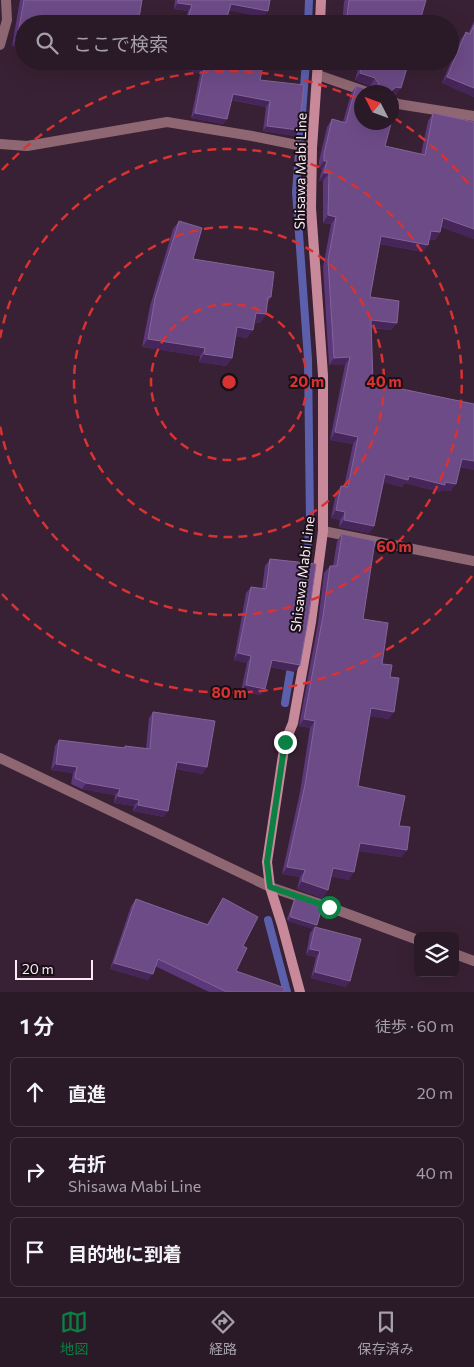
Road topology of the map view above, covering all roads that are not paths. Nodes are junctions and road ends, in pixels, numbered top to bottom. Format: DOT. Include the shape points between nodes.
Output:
graph roads {
  1 [pos="6,0"];
  2 [pos="321,0"];
  3 [pos="320,15"];
  4 [pos="0,45"];
  5 [pos="318,70"];
  6 [pos="318,75"];
  7 [pos="354,87"];
  8 [pos="399,104"];
  9 [pos="474,116"];
  10 [pos="0,144"];
  11 [pos="303,146"];
  12 [pos="323,531"];
  13 [pos="474,561"];
  14 [pos="0,758"];
  15 [pos="270,887"];
  16 [pos="414,939"];
  17 [pos="459,955"];
  18 [pos="474,961"];
  19 [pos="300,992"];
  1 -- 4 [label="street" via="7,20"];
  2 -- 3 [label="main road"];
  5 -- 6 [label="main road, Shisawa Mabi Line"];
  6 -- 7 [label="street"];
  6 -- 11 [label="main road, Shisawa Mabi Line"];
  8 -- 9 [label="street"];
  10 -- 11 [label="street" via="27,146 167,122"];
  11 -- 12 [label="main road, Shisawa Mabi Line" via="311,208 323,375"];
  12 -- 13 [label="street"];
  12 -- 15 [label="main road, Shisawa Mabi Line" via="311,622 293,723 285,742 271,832 267,862"];
  14 -- 15 [label="street"];
  15 -- 16 [label="street"];
  15 -- 19 [label="main road, Shisawa Mabi Line"];
  17 -- 18 [label="street"];
}
